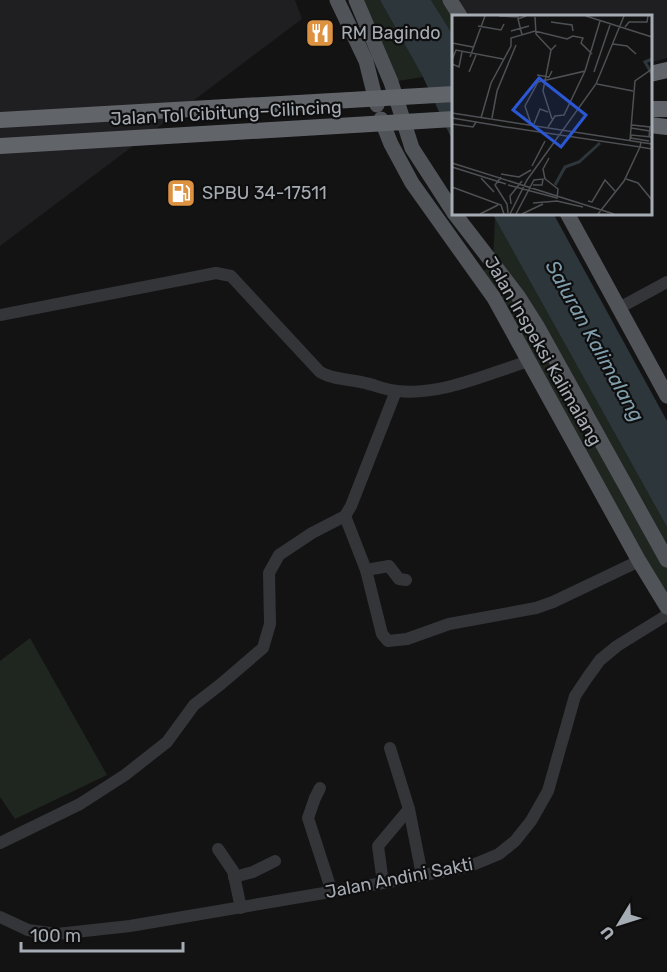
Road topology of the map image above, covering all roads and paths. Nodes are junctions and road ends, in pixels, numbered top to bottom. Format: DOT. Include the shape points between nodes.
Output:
graph roads {
  1 [pos="337,0"];
  2 [pos="356,0"];
  3 [pos="450,0"];
  4 [pos="459,15"];
  5 [pos="667,70"];
  6 [pos="652,74"];
  7 [pos="667,78"];
  8 [pos="652,79"];
  9 [pos="452,94"];
  10 [pos="452,101"];
  11 [pos="417,110"];
  12 [pos="400,111"];
  13 [pos="379,112"];
  14 [pos="452,117"];
  15 [pos="452,117"];
  16 [pos="0,120"];
  17 [pos="652,125"];
  18 [pos="0,126"];
  19 [pos="667,127"];
  20 [pos="0,140"];
  21 [pos="0,146"];
  22 [pos="452,210"];
  23 [pos="455,214"];
  24 [pos="568,214"];
  25 [pos="493,263"];
  26 [pos="479,274"];
  27 [pos="667,282"];
  28 [pos="619,308"];
  29 [pos="0,315"];
  30 [pos="529,362"];
  31 [pos="396,391"];
  32 [pos="667,396"];
  33 [pos="345,516"];
  34 [pos="667,560"];
  35 [pos="639,561"];
  36 [pos="366,570"];
  37 [pos="406,580"];
  38 [pos="667,607"];
  39 [pos="667,615"];
  40 [pos="390,748"];
  41 [pos="321,788"];
  42 [pos="409,809"];
  43 [pos="0,843"];
  44 [pos="218,849"];
  45 [pos="275,861"];
  46 [pos="422,875"];
  47 [pos="234,877"];
  48 [pos="383,883"];
  49 [pos="332,892"];
  50 [pos="241,908"];
  51 [pos="0,917"];
  1 -- 13 [label="main road, Jalan Inspeksi Kalimalang" via="366,61"];
  2 -- 12 [label="main road, Jalan Inspeksi Kalimalang"];
  3 -- 4 [label="main road"];
  5 -- 6 [label="highway"];
  7 -- 8 [label="highway"];
  9 -- 16 [label="highway, Jalan Tol Cibitung–Cilincing, bridge"];
  10 -- 11 [label="main road"];
  11 -- 12 [label="main road"];
  11 -- 14 [label="main road, bridge"];
  12 -- 13 [label="main road"];
  12 -- 22 [label="main road, Jalan Inspeksi Kalimalang" via="416,156"];
  13 -- 18 [label="main road"];
  13 -- 20 [label="main road"];
  13 -- 26 [label="main road, Jalan Inspeksi Kalimalang" via="412,183"];
  15 -- 21 [label="highway, Jalan Tol Cibitung–Cilincing, bridge"];
  17 -- 19 [label="highway"];
  23 -- 25 [label="main road, Jalan Inspeksi Kalimalang"];
  24 -- 28 [label="main road"];
  25 -- 26 [label="main road"];
  25 -- 34 [label="main road, Jalan Inspeksi Kalimalang" via="537,326"];
  26 -- 30 [label="main road, Jalan Inspeksi Kalimalang"];
  27 -- 28 [label="street"];
  28 -- 32 [label="main road"];
  29 -- 31 [label="street" via="223,274 231,276 320,372 330,378"];
  30 -- 31 [label="street" via="449,386"];
  30 -- 35 [label="main road, Jalan Inspeksi Kalimalang"];
  31 -- 33 [label="street"];
  33 -- 36 [label="street"];
  33 -- 43 [label="street" via="279,555 269,573 270,624 264,648 194,705 167,742 80,804"];
  35 -- 36 [label="street" via="536,608 449,624 392,641 382,634"];
  35 -- 38 [label="main road, Jalan Inspeksi Kalimalang"];
  36 -- 37 [label="street" via="389,566 399,579"];
  39 -- 46 [label="street, Jalan Andini Sakti" via="617,646 587,678 575,696 548,791 515,841 499,854 470,866"];
  40 -- 42 [label="street"];
  41 -- 49 [label="street" via="308,818"];
  42 -- 46 [label="street"];
  42 -- 48 [label="street" via="378,846"];
  44 -- 47 [label="street"];
  45 -- 47 [label="street"];
  46 -- 48 [label="street, Jalan Andini Sakti"];
  47 -- 50 [label="street"];
  48 -- 49 [label="street, Jalan Andini Sakti"];
  49 -- 50 [label="street, Jalan Andini Sakti"];
  50 -- 51 [label="street, Jalan Andini Sakti" via="57,934 28,930"];
}
